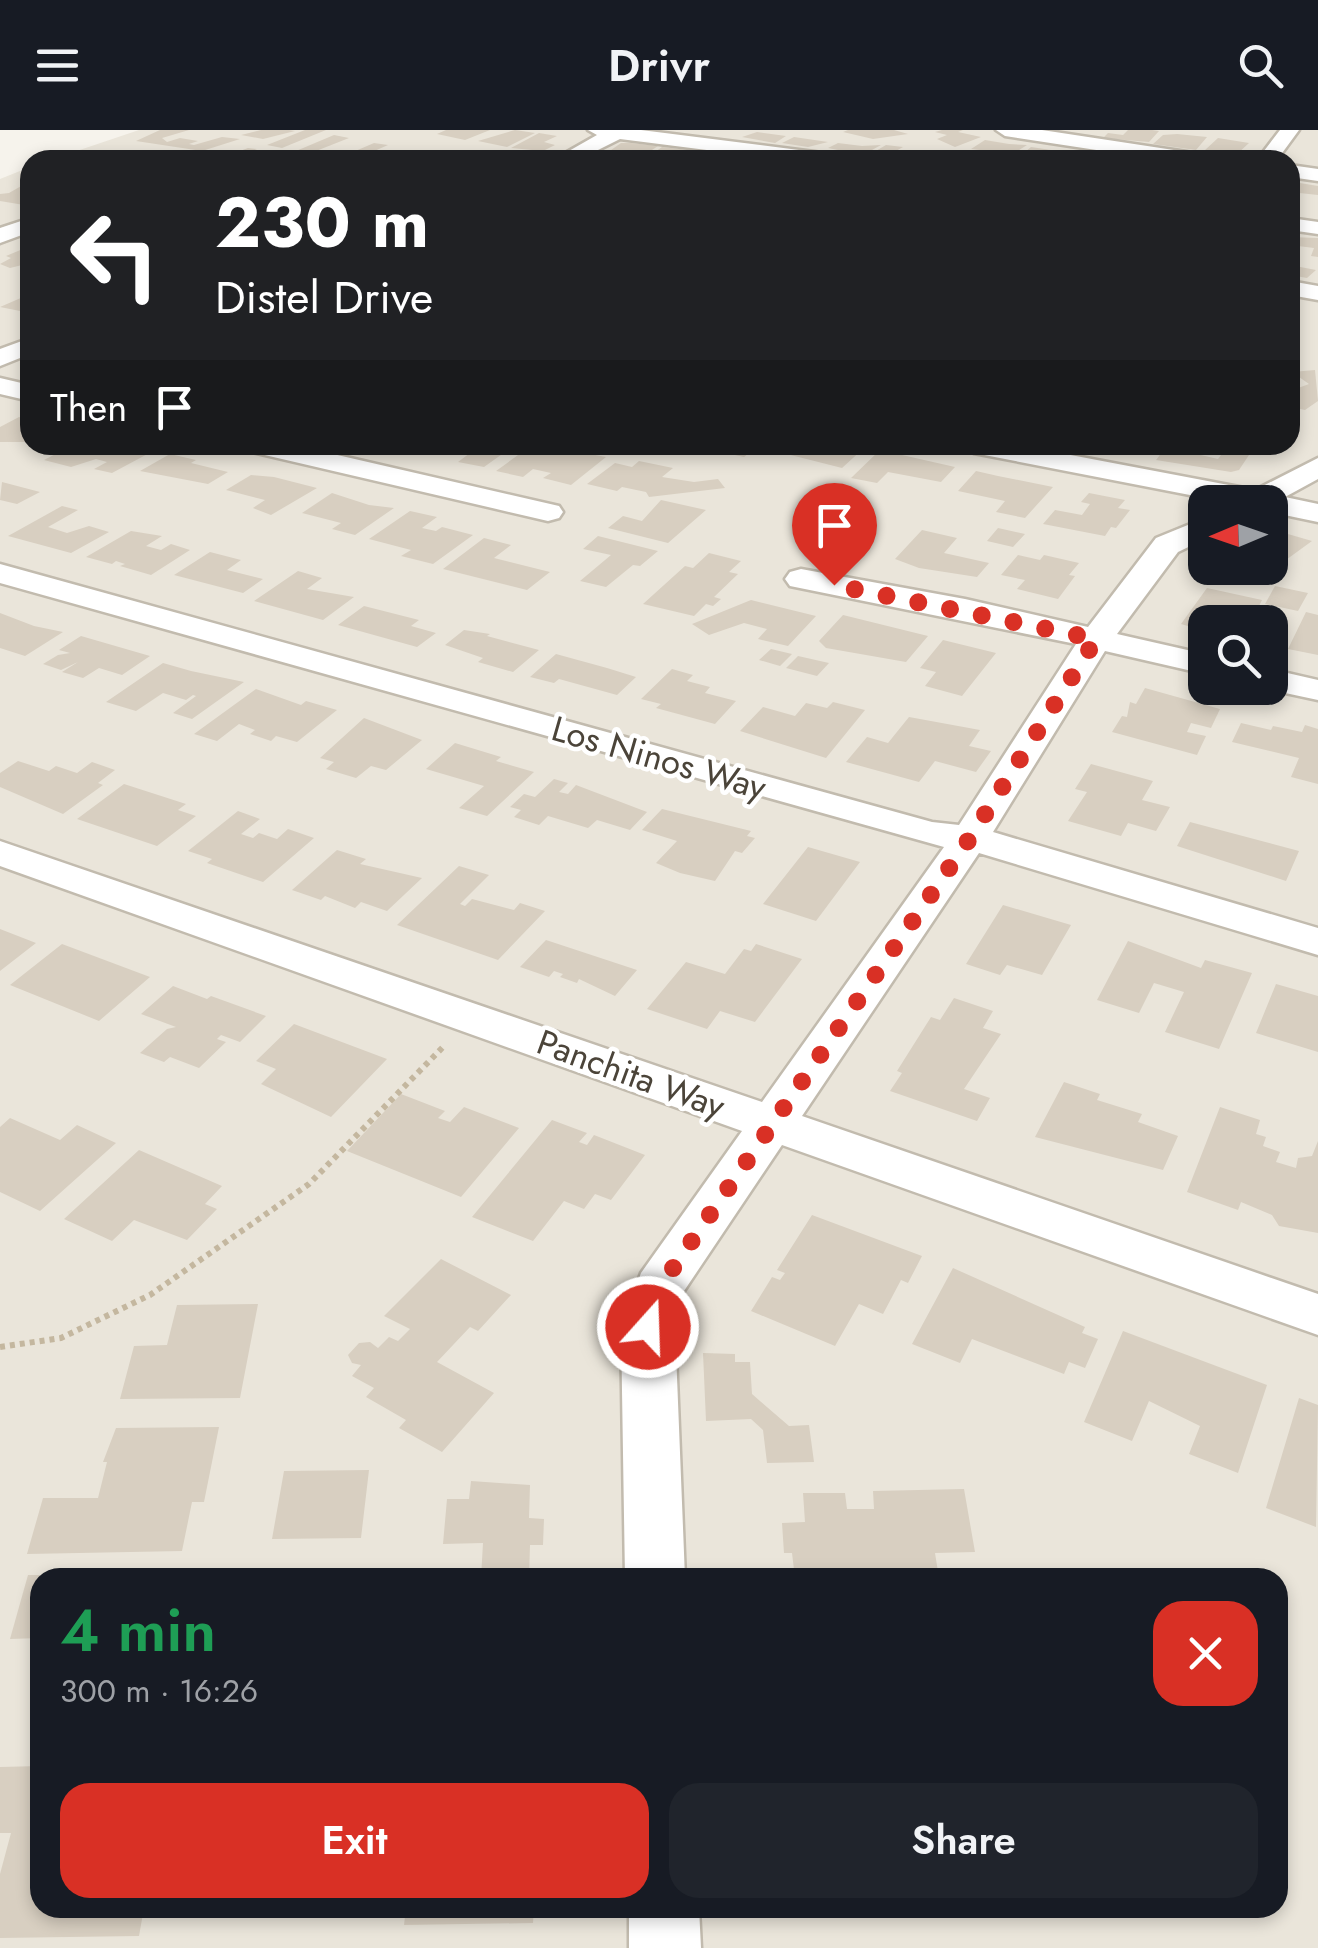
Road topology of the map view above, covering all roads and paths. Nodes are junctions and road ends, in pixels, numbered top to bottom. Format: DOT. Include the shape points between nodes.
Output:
graph roads {
  1 [pos="598,130"];
  2 [pos="1005,130"];
  3 [pos="1290,130"];
  4 [pos="621,131"];
  5 [pos="583,150"];
  6 [pos="758,150"];
  7 [pos="1090,150"];
  8 [pos="1275,150"];
  9 [pos="301,455"];
  10 [pos="1025,455"];
  11 [pos="1318,467"];
  12 [pos="1288,486"];
  13 [pos="1188,487"];
  14 [pos="1288,507"];
  15 [pos="548,512"];
  16 [pos="1318,514"];
  17 [pos="1188,535"];
  18 [pos="0,573"];
  19 [pos="801,579"];
  20 [pos="1096,639"];
  21 [pos="1188,660"];
  22 [pos="1288,683"];
  23 [pos="1318,690"];
  24 [pos="970,838"];
  25 [pos="0,853"];
  26 [pos="1318,942"];
  27 [pos="472,1017"];
  28 [pos="770,1125"];
  29 [pos="1318,1315"];
  30 [pos="0,1347"];
  31 [pos="654,1568"];
  32 [pos="664,1918"];
  33 [pos="665,1948"];
  1 -- 4 [label="street"];
  2 -- 7 [label="street"];
  3 -- 8 [label="street"];
  4 -- 5 [label="street"];
  4 -- 6 [label="street"];
  9 -- 15 [label="street"];
  10 -- 13 [label="street"];
  11 -- 12 [label="street"];
  14 -- 16 [label="street"];
  17 -- 20 [label="street" via="1167,545"];
  18 -- 24 [label="street, Los Ninos Way" via="928,834"];
  19 -- 20 [label="street"];
  20 -- 21 [label="street"];
  20 -- 24 [label="street"];
  22 -- 23 [label="street"];
  24 -- 26 [label="street, Los Ninos Way"];
  24 -- 28 [label="street"];
  25 -- 27 [label="street, Panchita Way"];
  27 -- 28 [label="street, Panchita Way"];
  27 -- 30 [label="path" via="309,1184 150,1295 61,1338"];
  28 -- 29 [label="street, Panchita Way"];
  28 -- 31 [label="street" via="651,1306"];
  32 -- 33 [label="street"];
}
